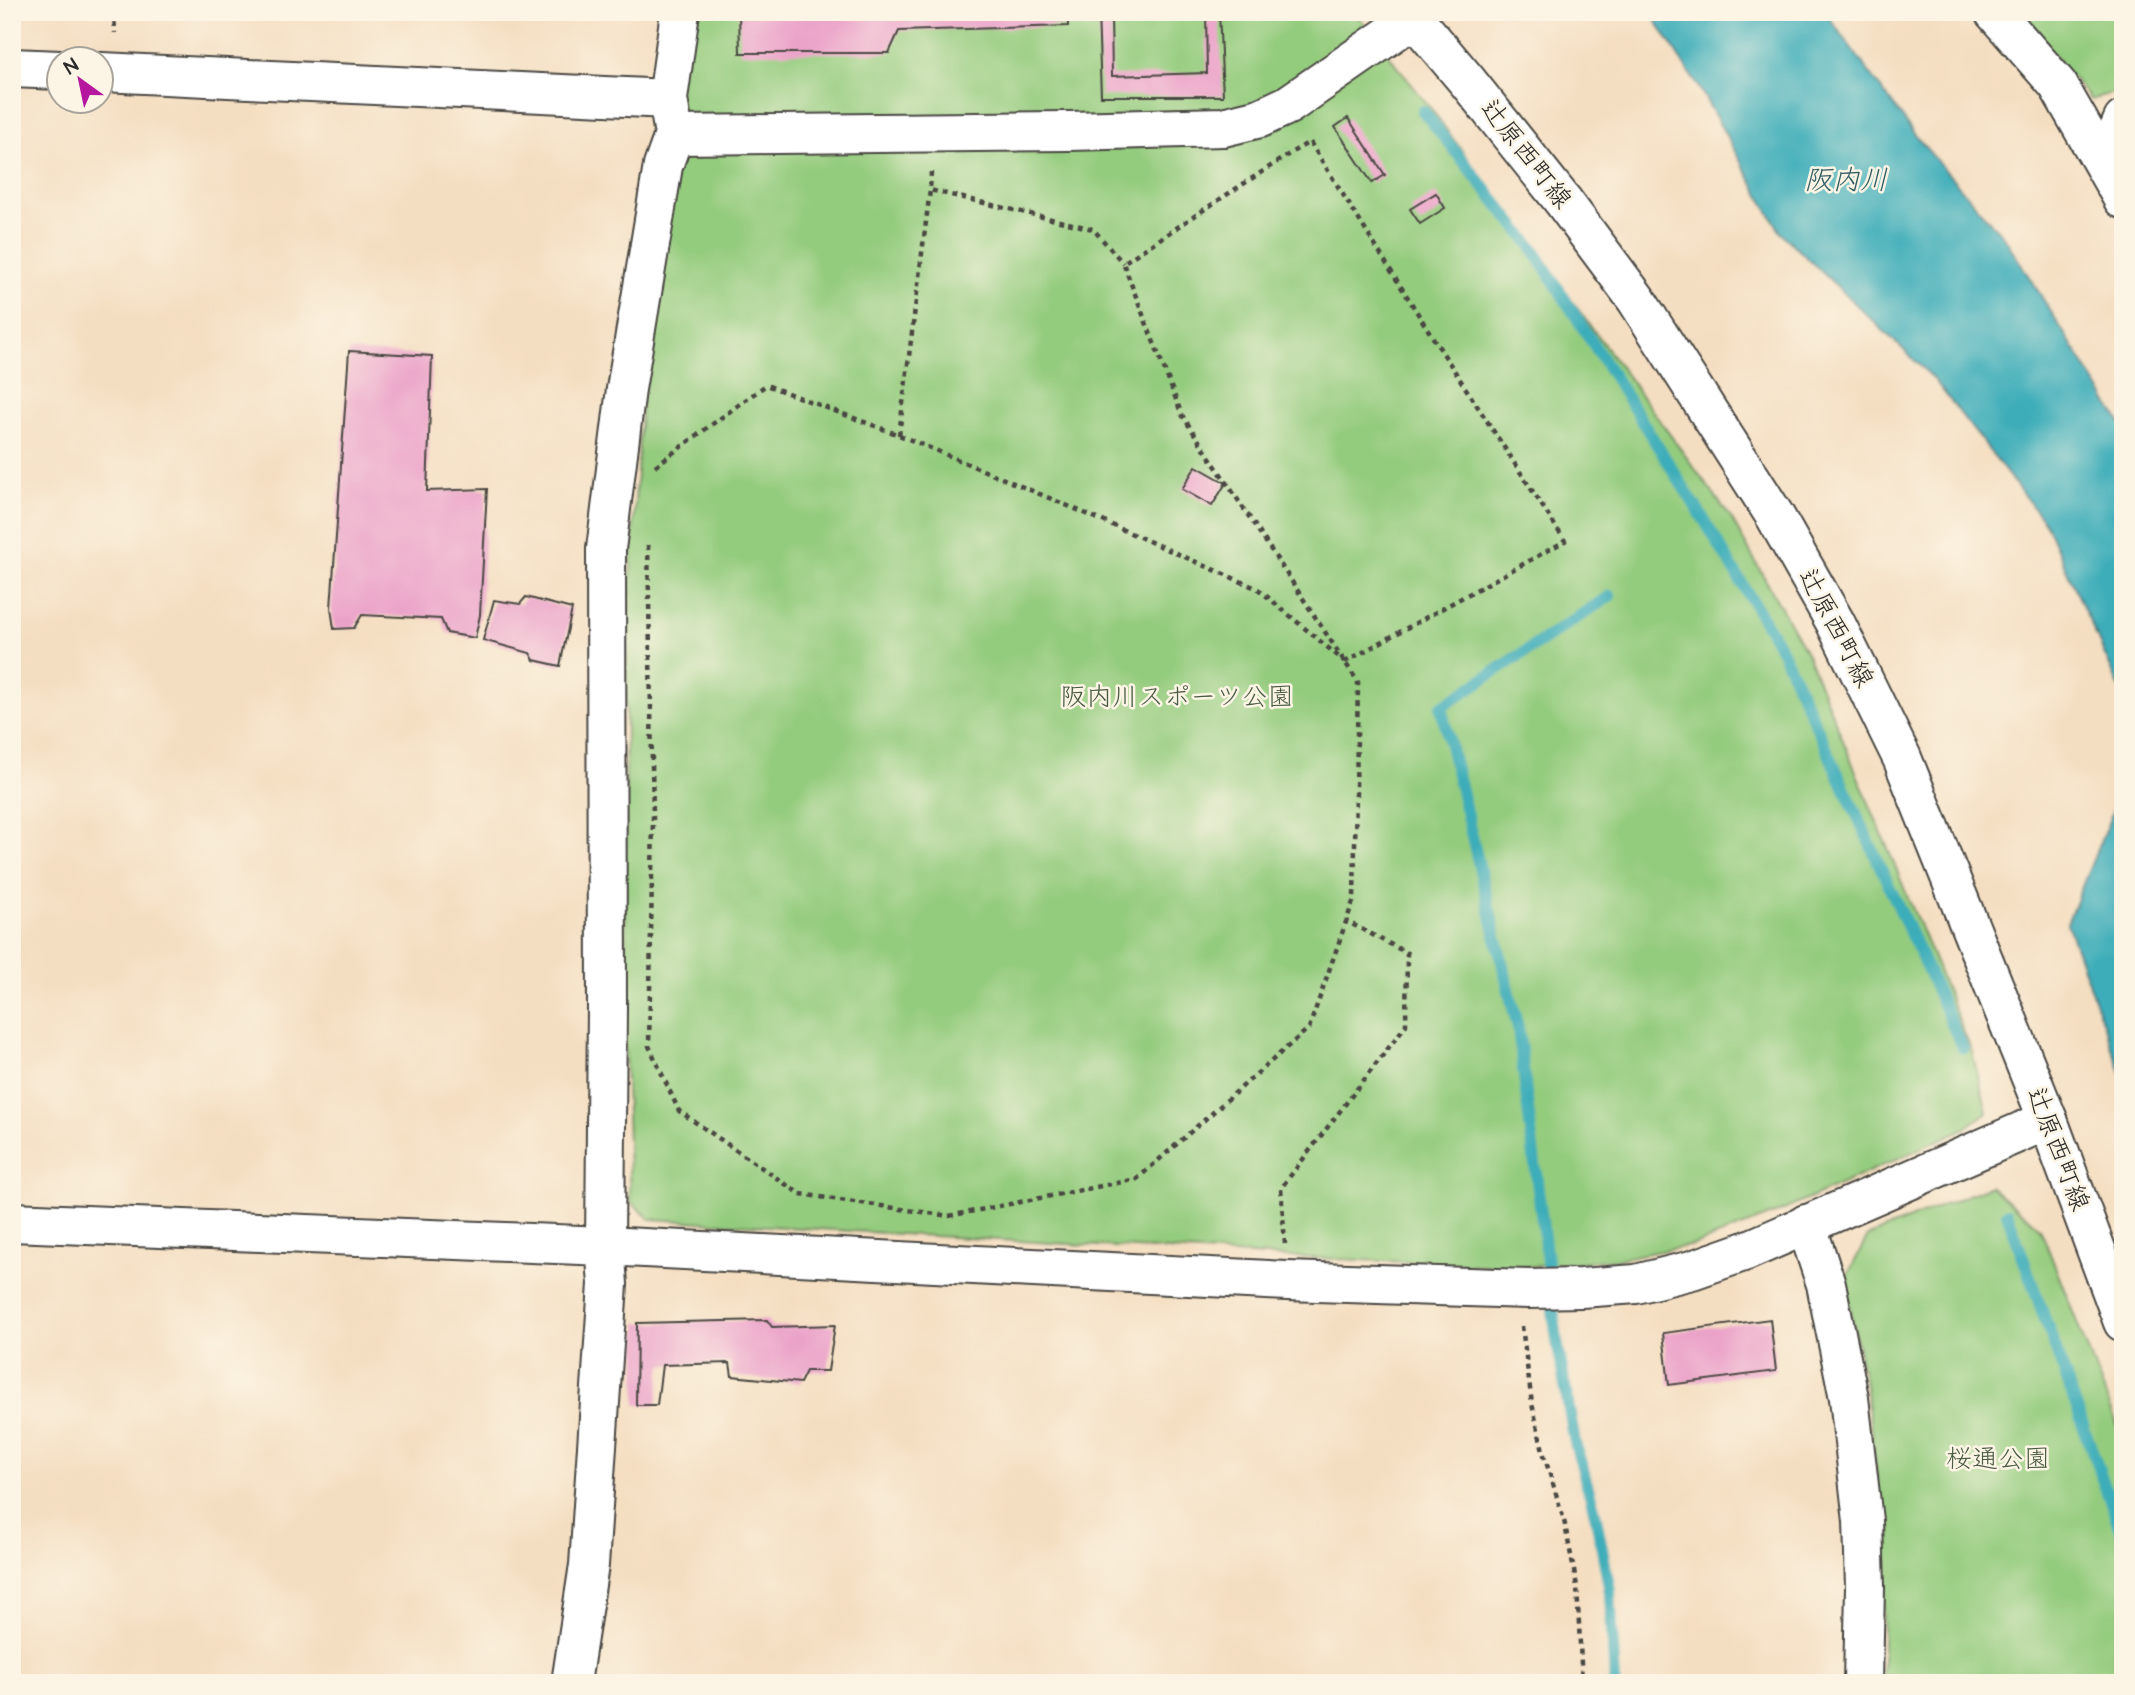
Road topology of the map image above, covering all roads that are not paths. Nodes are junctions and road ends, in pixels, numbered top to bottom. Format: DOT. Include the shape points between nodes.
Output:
graph roads {
  1 [pos="680,12"];
  2 [pos="1994,12"];
  3 [pos="1411,15"];
  4 [pos="12,68"];
  5 [pos="46,69"];
  6 [pos="116,73"];
  7 [pos="671,117"];
  8 [pos="2123,120"];
  9 [pos="2104,164"];
  10 [pos="2123,199"];
  11 [pos="2048,1121"];
  12 [pos="12,1222"];
  13 [pos="1805,1224"];
  14 [pos="605,1246"];
  15 [pos="2123,1322"];
  16 [pos="571,1683"];
  17 [pos="1863,1683"];
  1 -- 7 [label="street"];
  2 -- 9 [label="street" via="2058,85"];
  3 -- 7 [label="street" via="1288,105 1261,118 1223,127 1069,131"];
  3 -- 11 [label="street, 辻原西町線" via="1563,201 1636,299 1776,516 1902,758"];
  4 -- 5 [label="street"];
  6 -- 7 [label="street"];
  7 -- 14 [label="street" via="626,389 606,549"];
  8 -- 9 [label="street"];
  9 -- 10 [label="street"];
  11 -- 13 [label="street"];
  11 -- 15 [label="street, 辻原西町線"];
  12 -- 14 [label="street"];
  13 -- 14 [label="street" via="1746,1251 1636,1284 1537,1289 1287,1281"];
  13 -- 17 [label="street" via="1826,1284 1849,1398 1863,1521"];
  14 -- 16 [label="street" via="608,1284 589,1566"];
}
